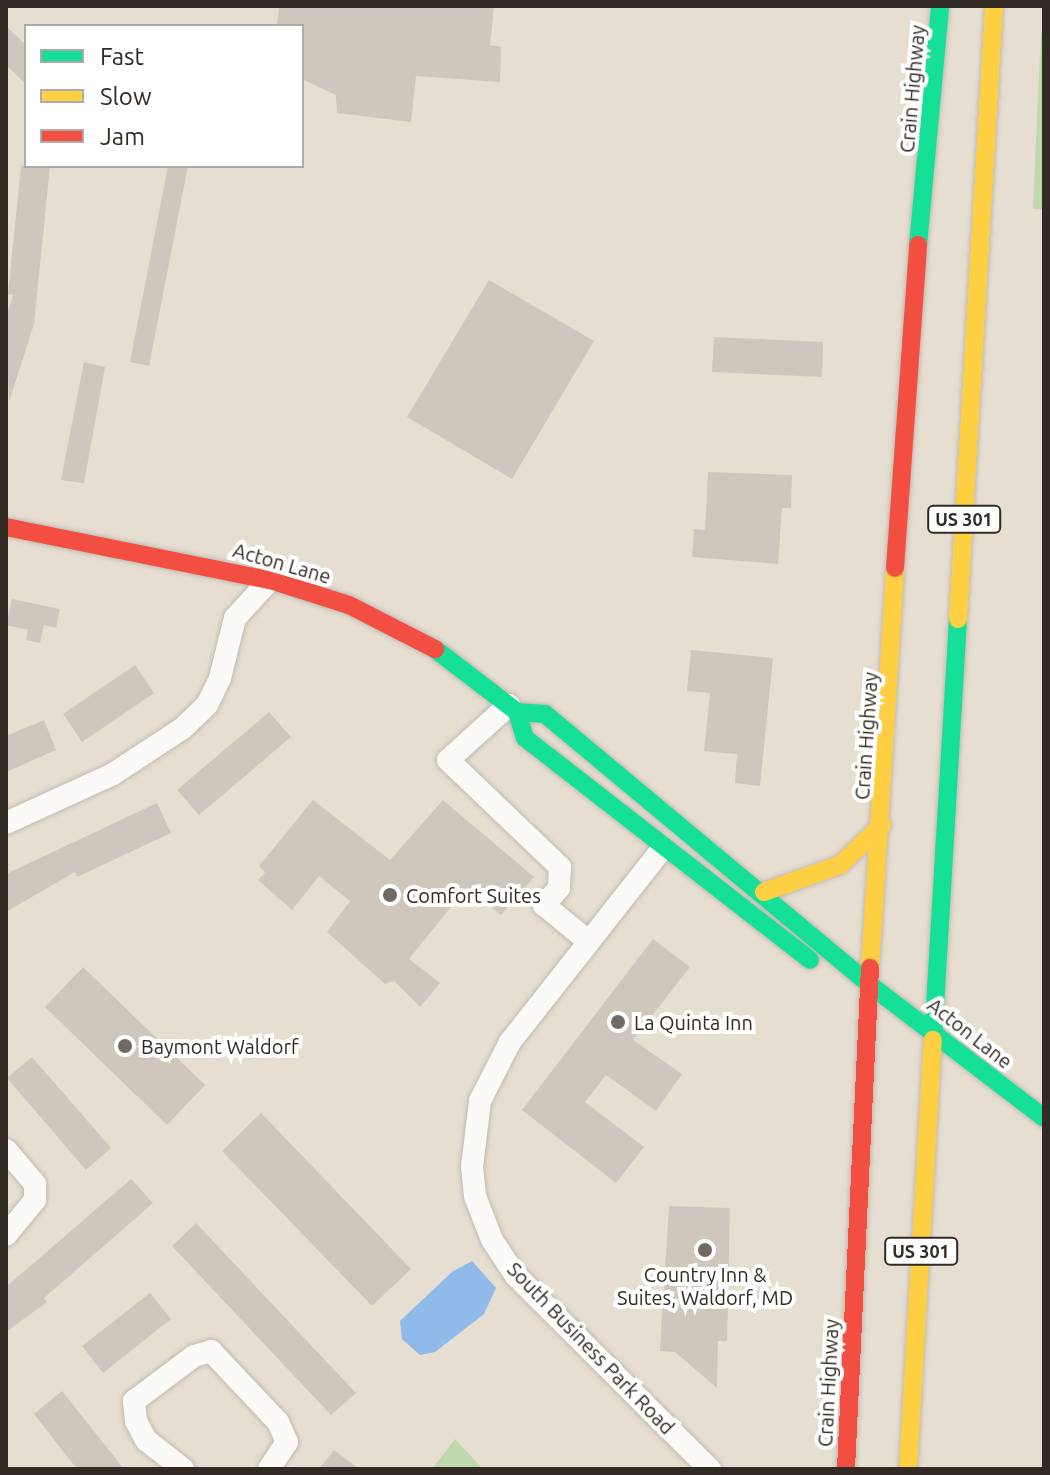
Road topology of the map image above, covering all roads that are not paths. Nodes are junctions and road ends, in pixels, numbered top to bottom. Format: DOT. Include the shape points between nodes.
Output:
graph roads {
  1 [pos="940,6"];
  2 [pos="983,6"];
  3 [pos="994,6"];
  4 [pos="983,197"];
  5 [pos="6,527"];
  6 [pos="270,580"];
  7 [pos="513,708"];
  8 [pos="6,823"];
  9 [pos="882,825"];
  10 [pos="662,849"];
  11 [pos="764,892"];
  12 [pos="589,942"];
  13 [pos="869,984"];
  14 [pos="934,1032"];
  15 [pos="1044,1118"];
  16 [pos="6,1150"];
  17 [pos="6,1235"];
  18 [pos="852,1359"];
  19 [pos="183,1469"];
  20 [pos="269,1469"];
  21 [pos="710,1469"];
  22 [pos="823,1469"];
  23 [pos="846,1469"];
  24 [pos="908,1469"];
  1 -- 9 [label="main road, Crain Highway / US 301" via="910,336"];
  2 -- 4 [label="main road" via="972,116"];
  3 -- 4 [label="main road, US 301"];
  4 -- 14 [label="main road, US 301"];
  5 -- 6 [label="main road, Acton Lane"];
  6 -- 7 [label="main road, Acton Lane" via="349,605 428,643"];
  6 -- 8 [label="street" via="235,618 220,678 207,705 183,728 113,774"];
  7 -- 10 [label="main road, Acton Lane" via="525,738"];
  7 -- 11 [label="main road, Acton Lane" via="545,714"];
  7 -- 12 [label="street" via="448,760 560,867 559,888 544,905"];
  9 -- 11 [label="main road" via="840,865"];
  9 -- 13 [label="main road, Crain Highway / US 301"];
  10 -- 12 [label="street, South Business Park Road"];
  10 -- 13 [label="main road, Acton Lane" via="837,983"];
  11 -- 13 [label="main road, Acton Lane"];
  12 -- 21 [label="street, South Business Park Road" via="536,1004 486,1084 472,1140 475,1196 492,1240 516,1276"];
  13 -- 14 [label="main road, Acton Lane"];
  13 -- 18 [label="main road, Crain Highway / US 301"];
  14 -- 15 [label="main road, Acton Lane"];
  14 -- 24 [label="main road, US 301"];
  16 -- 17 [label="street" via="35,1184 35,1200"];
  18 -- 22 [label="main road" via="843,1421"];
  18 -- 23 [label="main road, Crain Highway / US 301"];
  19 -- 20 [label="street" via="146,1440 134,1401 194,1356 211,1351 278,1422 287,1442"];
}
